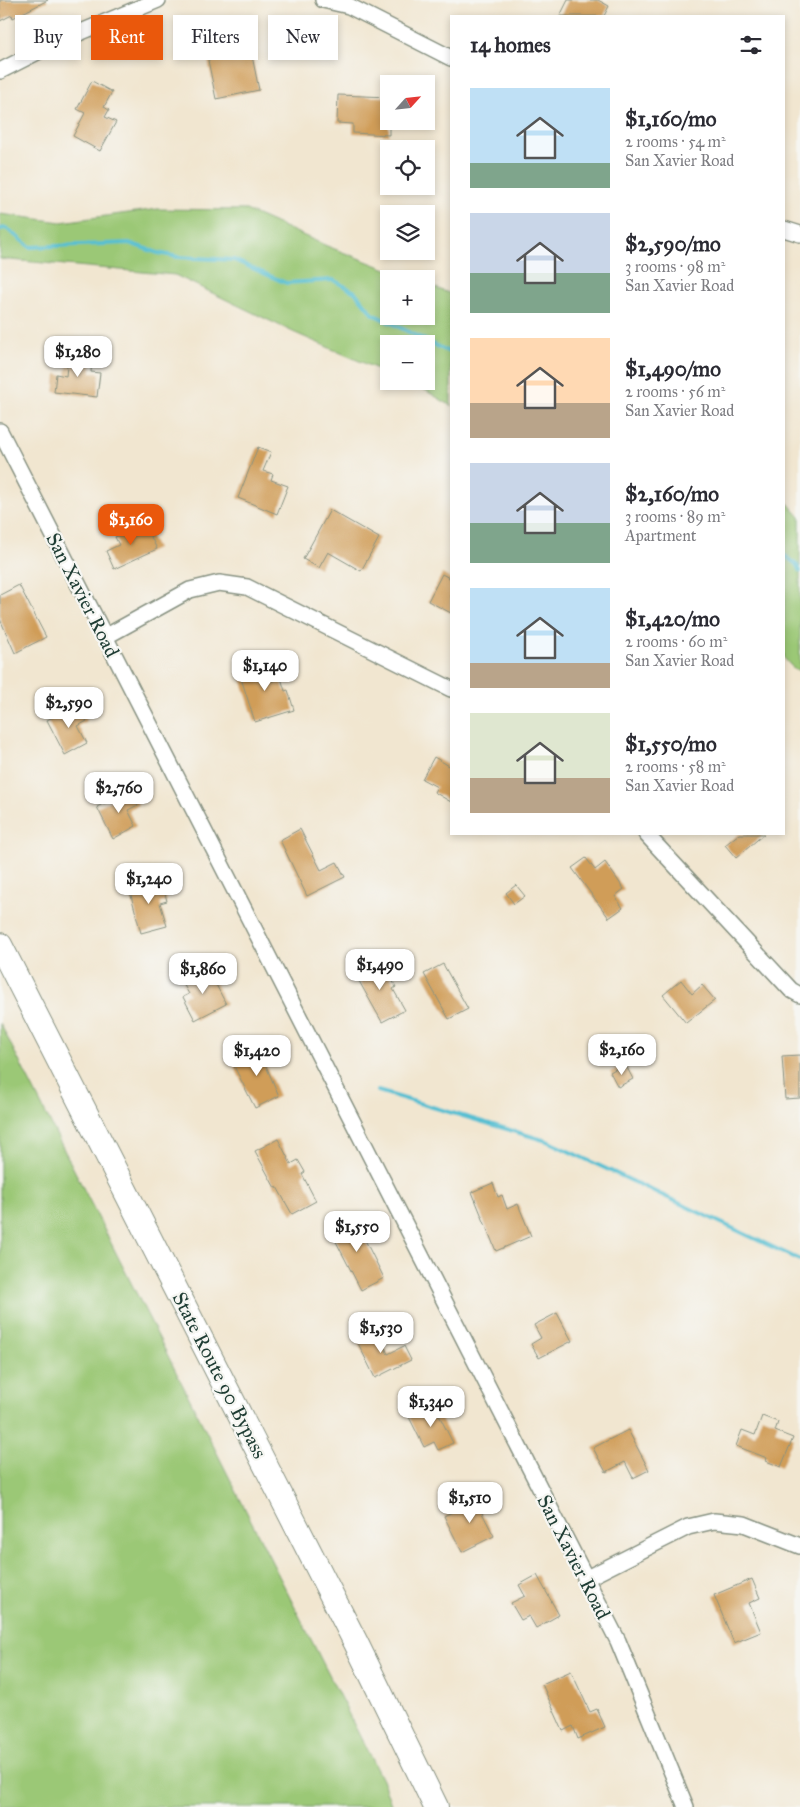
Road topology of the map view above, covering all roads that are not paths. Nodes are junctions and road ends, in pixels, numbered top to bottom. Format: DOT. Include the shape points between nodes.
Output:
graph roads {
  1 [pos="158,0"];
  2 [pos="322,0"];
  3 [pos="351,3"];
  4 [pos="450,57"];
  5 [pos="0,71"];
  6 [pos="785,229"];
  7 [pos="800,234"];
  8 [pos="0,431"];
  9 [pos="105,637"];
  10 [pos="450,688"];
  11 [pos="647,835"];
  12 [pos="0,945"];
  13 [pos="800,995"];
  14 [pos="800,1546"];
  15 [pos="585,1579"];
  16 [pos="436,1807"];
  17 [pos="686,1807"];
  1 -- 5 [label="street" via="55,43"];
  2 -- 3 [label="street"];
  3 -- 4 [label="street"];
  6 -- 7 [label="street"];
  8 -- 9 [label="street, San Xavier Road"];
  9 -- 10 [label="street" via="190,590 219,583 248,586"];
  9 -- 15 [label="street, San Xavier Road"];
  11 -- 13 [label="street" via="791,990"];
  12 -- 16 [label="highway, State Route 90 Bypass" via="356,1643"];
  14 -- 15 [label="street" via="744,1524 714,1521 688,1527"];
  15 -- 17 [label="street, San Xavier Road" via="618,1642"];
}
